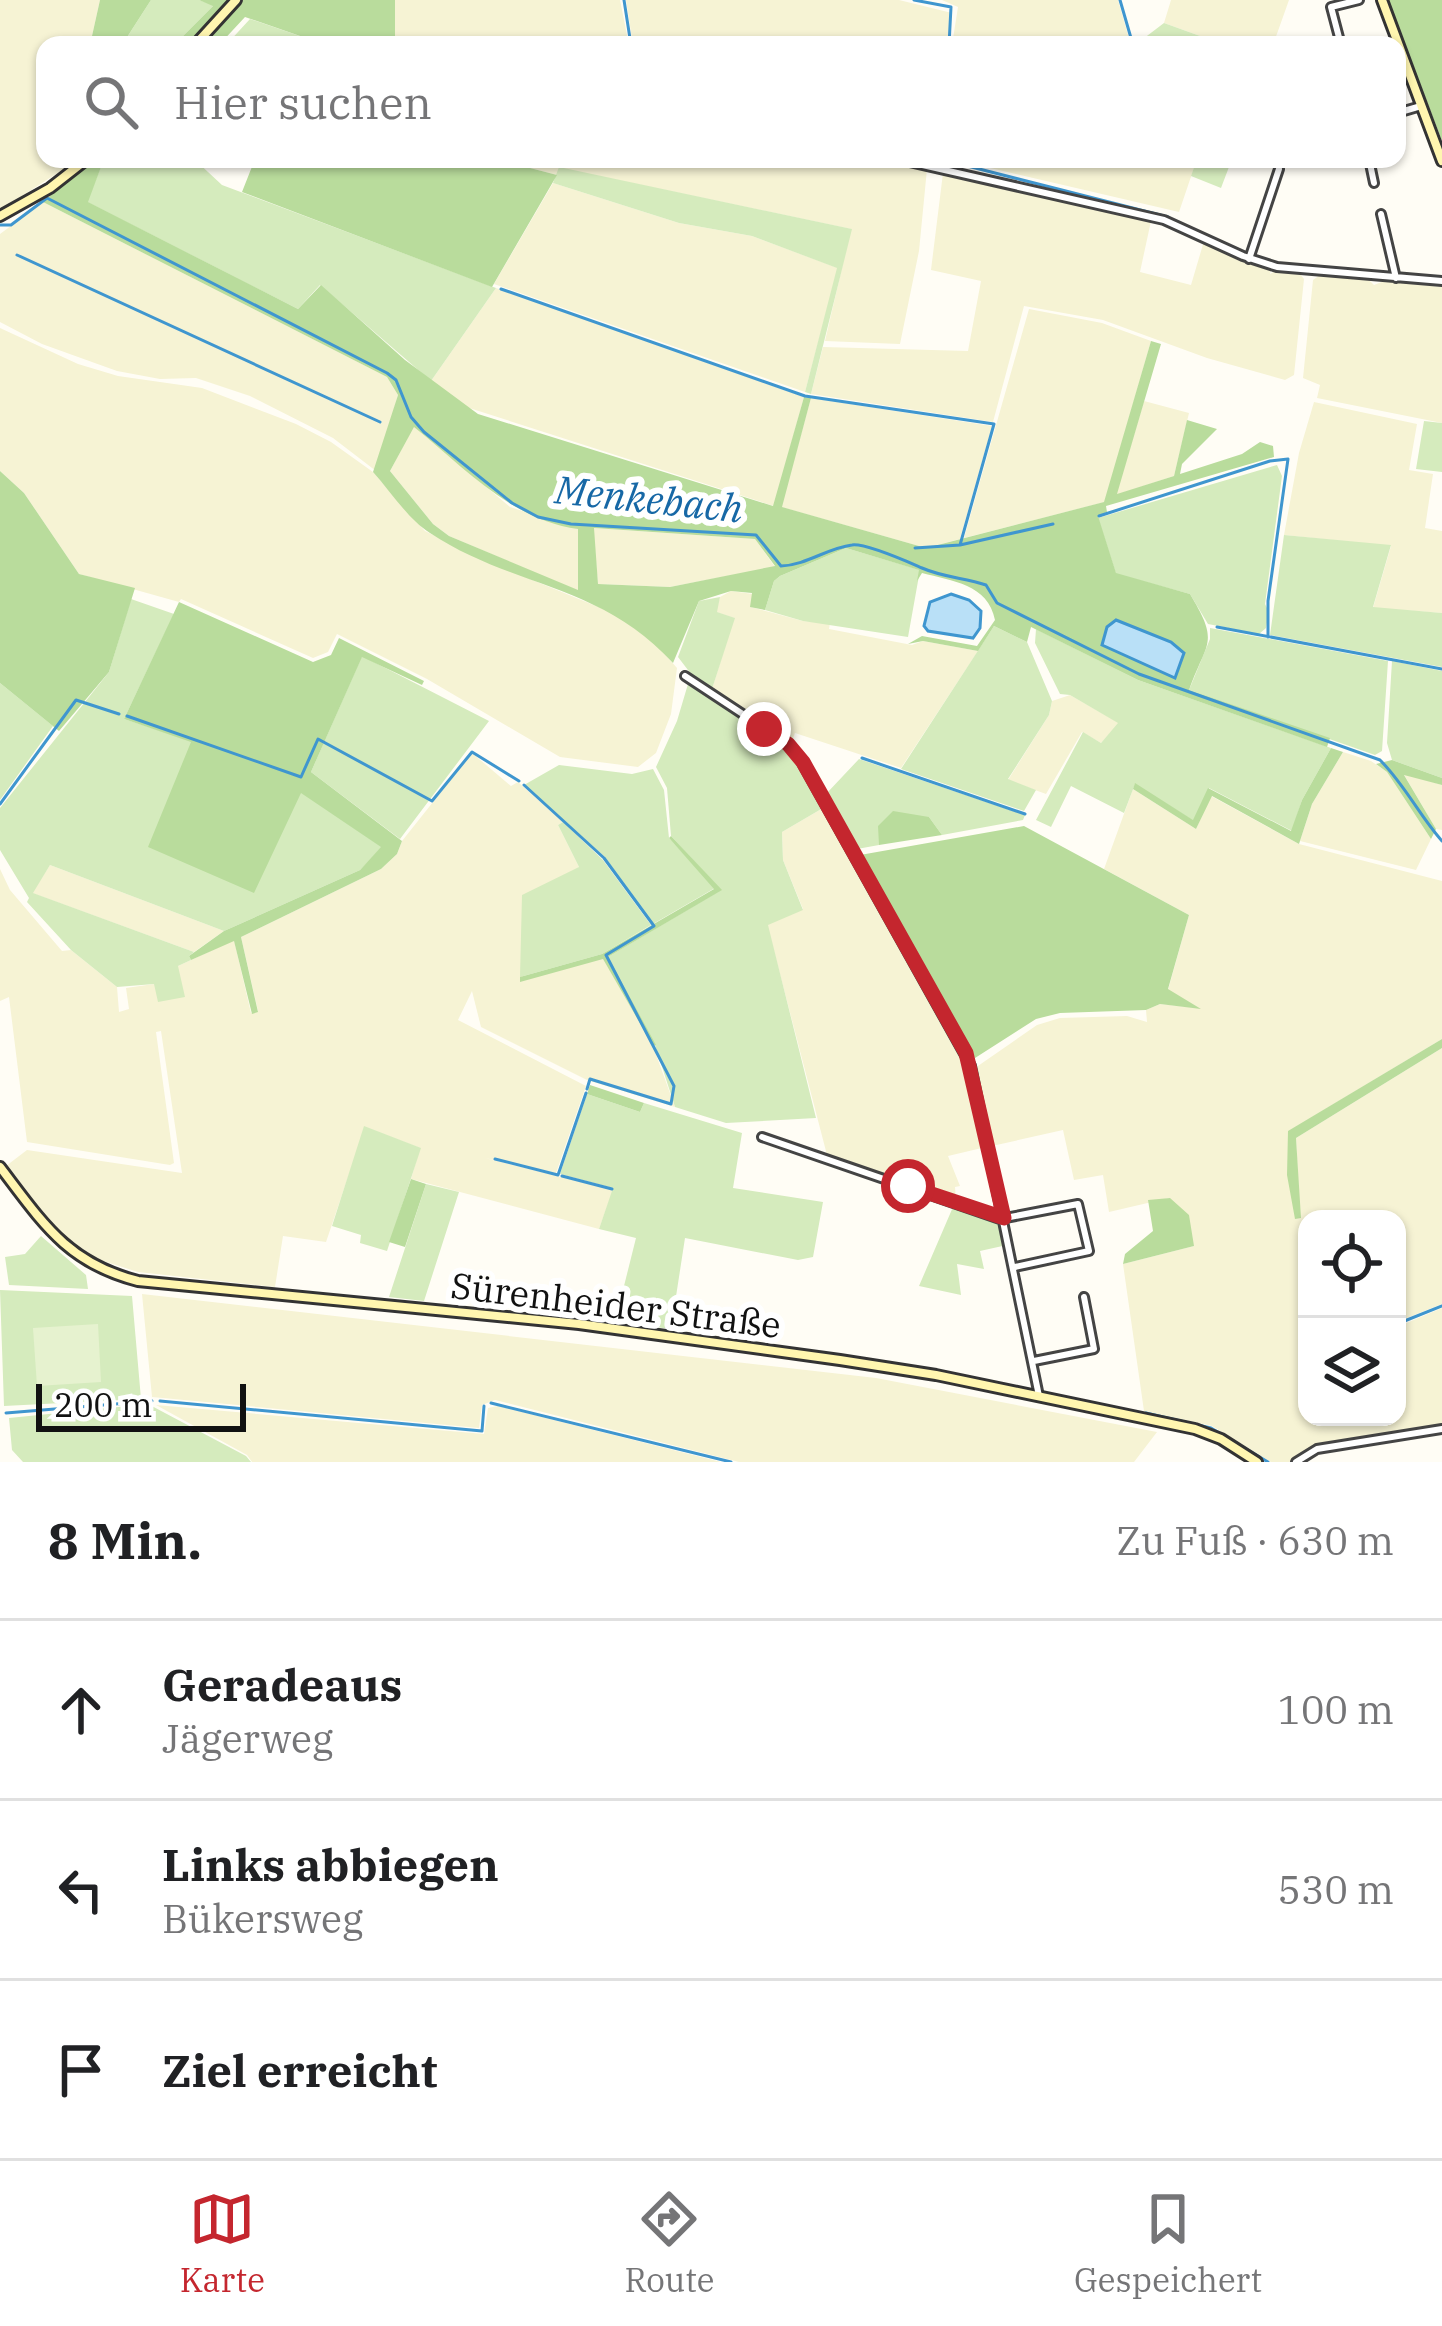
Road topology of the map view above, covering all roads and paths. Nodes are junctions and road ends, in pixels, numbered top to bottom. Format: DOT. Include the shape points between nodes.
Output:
graph roads {
  1 [pos="236,0"];
  2 [pos="1360,0"];
  3 [pos="1382,0"];
  4 [pos="203,36"];
  5 [pos="1338,36"];
  6 [pos="1395,36"];
  7 [pos="1406,65"];
  8 [pos="1421,106"];
  9 [pos="1406,110"];
  10 [pos="1442,161"];
  11 [pos="75,168"];
  12 [pos="936,168"];
  13 [pos="1371,168"];
  14 [pos="1279,169"];
  15 [pos="1374,183"];
  16 [pos="1381,214"];
  17 [pos="0,216"];
  18 [pos="1250,259"];
  19 [pos="1396,278"];
  20 [pos="1442,281"];
  21 [pos="686,676"];
  22 [pos="762,1137"];
  23 [pos="0,1167"];
  24 [pos="1004,1218"];
  25 [pos="1015,1267"];
  26 [pos="1084,1298"];
  27 [pos="1034,1361"];
  28 [pos="1039,1396"];
  29 [pos="1442,1429"];
  30 [pos="1257,1462"];
  31 [pos="1296,1462"];
  1 -- 4 [label="main road"];
  2 -- 5 [label="street" via="1330,7"];
  3 -- 6 [label="main road"];
  7 -- 8 [label="main road"];
  8 -- 9 [label="street"];
  8 -- 10 [label="main road"];
  11 -- 17 [label="main road"];
  12 -- 18 [label="street" via="1151,217"];
  13 -- 15 [label="street"];
  14 -- 18 [label="street"];
  16 -- 19 [label="street"];
  18 -- 19 [label="street"];
  19 -- 20 [label="street"];
  21 -- 24 [label="street" via="803,762 966,1053"];
  22 -- 24 [label="street"];
  23 -- 28 [label="main road, Sürenheider Straße" via="73,1253 138,1281 651,1334"];
  24 -- 25 [label="street"];
  24 -- 25 [label="street" via="1080,1207 1089,1251"];
  25 -- 27 [label="street"];
  26 -- 27 [label="street" via="1094,1349"];
  27 -- 28 [label="street"];
  28 -- 30 [label="main road, Sürenheider Straße" via="1195,1429"];
  29 -- 31 [label="street" via="1317,1449"];
}
